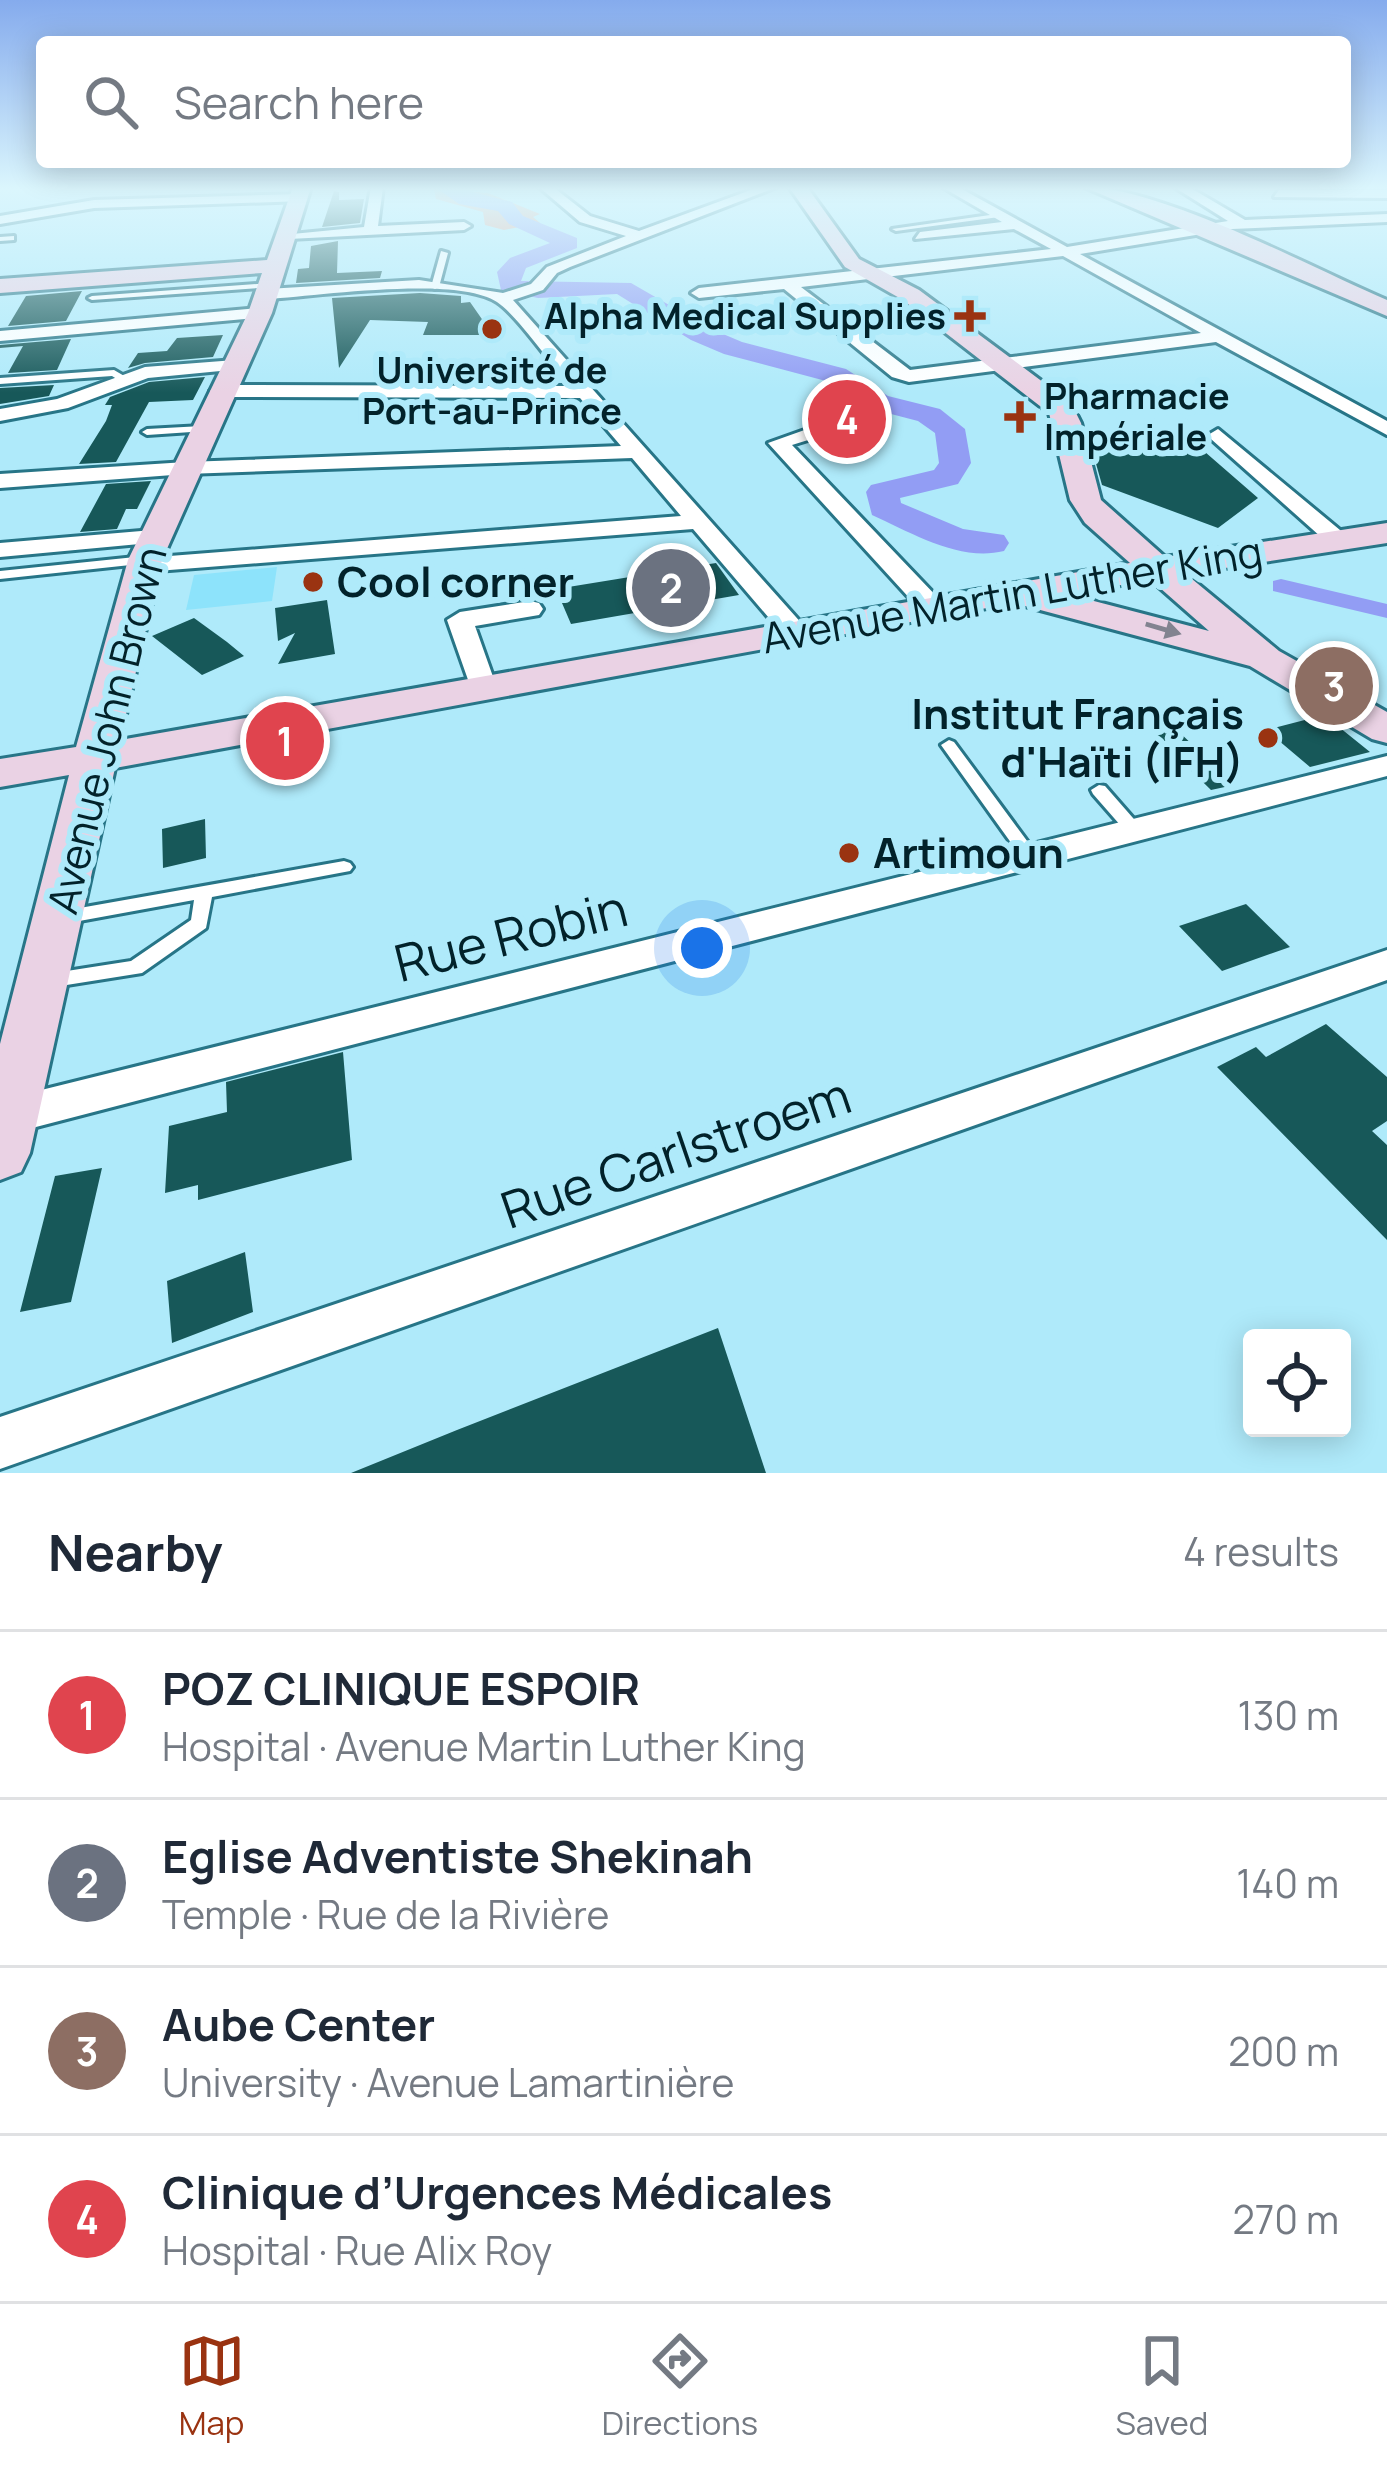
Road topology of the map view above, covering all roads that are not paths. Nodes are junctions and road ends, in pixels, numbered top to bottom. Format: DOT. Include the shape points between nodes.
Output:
graph roads {
  1 [pos="281,256"];
  2 [pos="443,256"];
  3 [pos="591,256"];
  4 [pos="846,256"];
  5 [pos="1017,256"];
  6 [pos="1075,256"];
  7 [pos="1268,256"];
  8 [pos="874,273"];
  9 [pos="789,285"];
  10 [pos="0,286"];
  11 [pos="436,287"];
  12 [pos="268,290"];
  13 [pos="521,292"];
  14 [pos="699,292"];
  15 [pos="92,298"];
  16 [pos="1387,309"];
  17 [pos="0,336"];
  18 [pos="1222,336"];
  19 [pos="1005,364"];
  20 [pos="227,378"];
  21 [pos="123,379"];
  22 [pos="0,381"];
  23 [pos="583,392"];
  24 [pos="0,415"];
  25 [pos="827,428"];
  26 [pos="202,429"];
  27 [pos="1387,429"];
  28 [pos="147,432"];
  29 [pos="1218,435"];
  30 [pos="633,452"];
  31 [pos="185,468"];
  32 [pos="0,481"];
  33 [pos="1096,516"];
  34 [pos="695,521"];
  35 [pos="1387,533"];
  36 [pos="1338,540"];
  37 [pos="0,550"];
  38 [pos="147,554"];
  39 [pos="1237,554"];
  40 [pos="1154,567"];
  41 [pos="0,575"];
  42 [pos="1009,592"];
  43 [pos="932,607"];
  44 [pos="530,609"];
  45 [pos="795,632"];
  46 [pos="1265,659"];
  47 [pos="483,688"];
  48 [pos="110,699"];
  49 [pos="1387,730"];
  50 [pos="196,744"];
  51 [pos="949,745"];
  52 [pos="98,758"];
  53 [pos="1387,766"];
  54 [pos="0,773"];
  55 [pos="1100,790"];
  56 [pos="82,825"];
  57 [pos="1134,830"];
  58 [pos="1030,856"];
  59 [pos="344,867"];
  60 [pos="204,893"];
  61 [pos="60,917"];
  62 [pos="1387,965"];
  63 [pos="28,996"];
  64 [pos="5,1134"];
  65 [pos="0,1443"];
  1 -- 12 [label="street, Avenue John Brown"];
  2 -- 11 [label="lane"];
  3 -- 13 [label="street"];
  4 -- 8 [label="street"];
  5 -- 8 [label="street"];
  6 -- 18 [label="street"];
  7 -- 16 [label="street"];
  8 -- 9 [label="street"];
  8 -- 19 [label="street"];
  9 -- 14 [label="street"];
  9 -- 19 [label="street" via="899,374"];
  10 -- 12 [label="street"];
  11 -- 12 [label="street"];
  11 -- 13 [label="street"];
  12 -- 15 [label="lane"];
  12 -- 17 [label="street"];
  12 -- 20 [label="street, Avenue John Brown"];
  13 -- 23 [label="street"];
  18 -- 19 [label="street"];
  18 -- 27 [label="street"];
  19 -- 33 [label="street" via="1070,424 1078,494"];
  20 -- 21 [label="street" via="169,370"];
  20 -- 23 [label="street"];
  20 -- 26 [label="street, Avenue John Brown"];
  21 -- 22 [label="lane" via="114,373"];
  21 -- 24 [label="street" via="62,404"];
  23 -- 30 [label="street"];
  25 -- 43 [label="street" via="778,442"];
  26 -- 28 [label="lane"];
  26 -- 31 [label="street, Avenue John Brown"];
  29 -- 36 [label="street"];
  30 -- 31 [label="street"];
  30 -- 34 [label="street"];
  31 -- 32 [label="street"];
  31 -- 38 [label="street, Avenue John Brown"];
  33 -- 39 [label="street"];
  33 -- 40 [label="street"];
  34 -- 38 [label="street"];
  34 -- 45 [label="street"];
  35 -- 36 [label="street, Avenue Martin Luther King"];
  36 -- 39 [label="street, Avenue Martin Luther King"];
  37 -- 38 [label="street"];
  38 -- 41 [label="lane"];
  38 -- 48 [label="street, Avenue John Brown"];
  39 -- 40 [label="street, Avenue Martin Luther King"];
  40 -- 42 [label="street, Avenue Martin Luther King"];
  40 -- 46 [label="street"];
  42 -- 43 [label="street, Avenue Martin Luther King"];
  42 -- 46 [label="street, one-way"];
  43 -- 45 [label="street, Avenue Martin Luther King"];
  44 -- 47 [label="street" via="460,620"];
  45 -- 47 [label="street, Avenue Martin Luther King"];
  46 -- 49 [label="street"];
  47 -- 50 [label="street, Avenue Martin Luther King"];
  48 -- 50 [label="street" via="145,725"];
  48 -- 52 [label="street, Avenue John Brown"];
  48 -- 54 [label="street" via="65,738"];
  50 -- 52 [label="street, Avenue Martin Luther King"];
  50 -- 56 [label="street" via="129,777"];
  51 -- 58 [label="lane"];
  52 -- 54 [label="street, Avenue Martin Luther King"];
  52 -- 56 [label="street, Avenue John Brown"];
  53 -- 57 [label="street, Rue Robin"];
  54 -- 56 [label="street" via="58,788 75,803"];
  55 -- 57 [label="lane"];
  56 -- 61 [label="street, Avenue John Brown"];
  57 -- 58 [label="street, Rue Robin"];
  58 -- 64 [label="street, Rue Robin"];
  59 -- 60 [label="lane"];
  60 -- 61 [label="lane"];
  60 -- 63 [label="lane" via="200,923 134,968"];
  61 -- 63 [label="street, Avenue John Brown"];
  62 -- 65 [label="street, Rue Carlstroem"];
  63 -- 64 [label="street, Avenue John Brown"];
}
